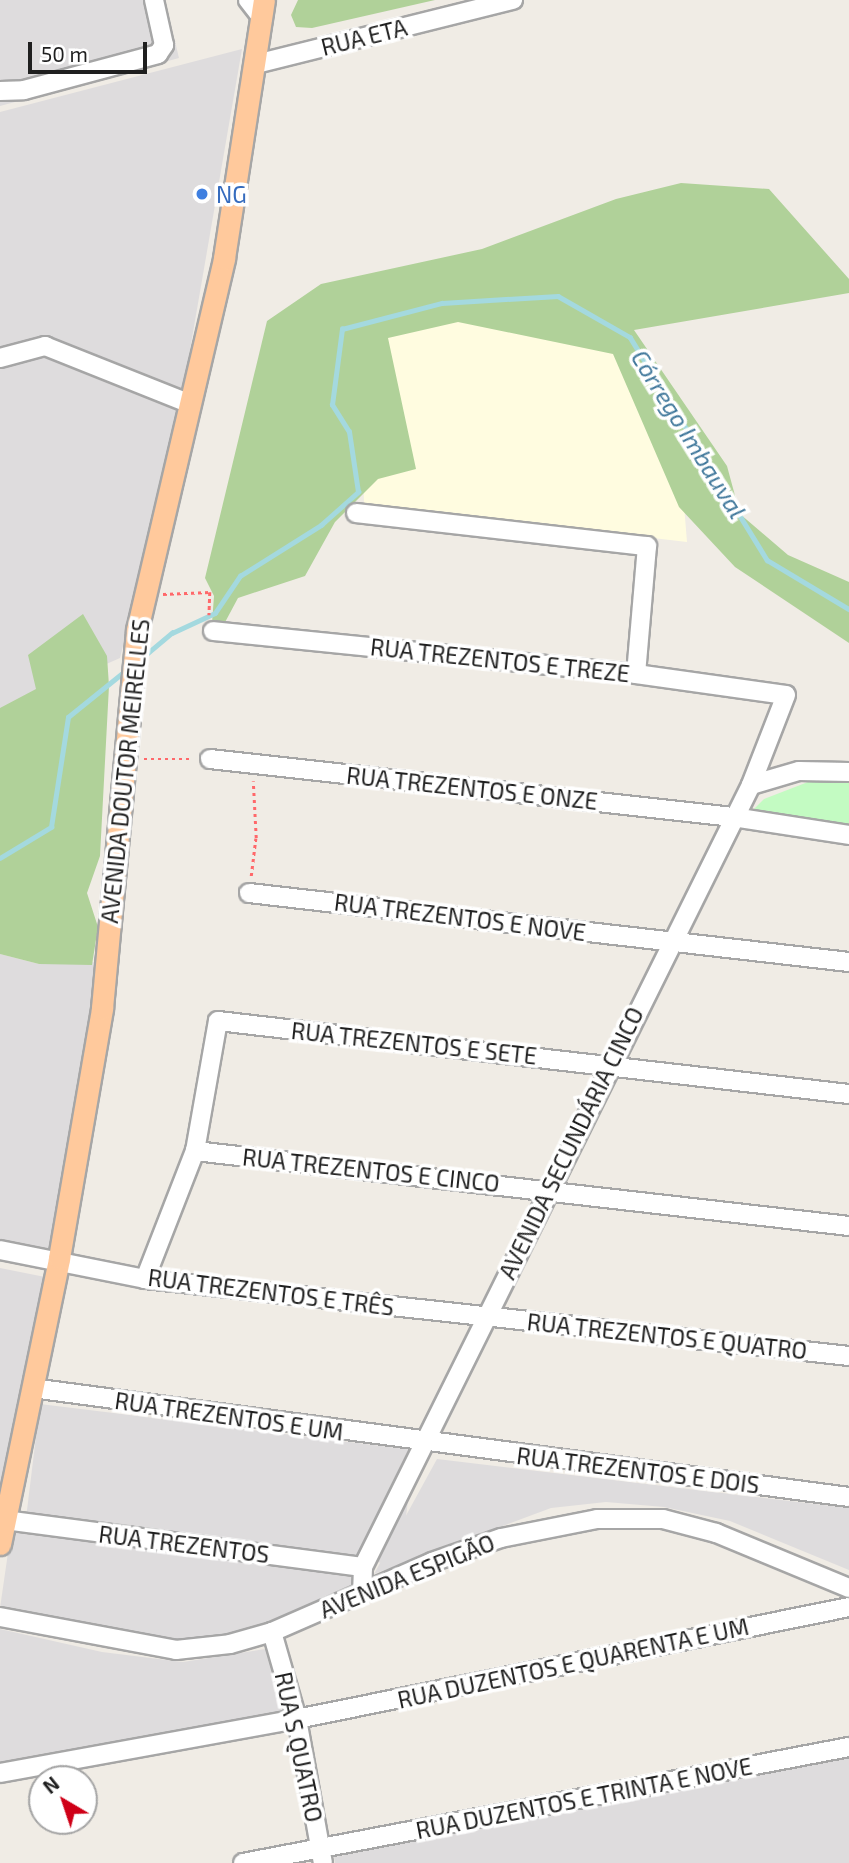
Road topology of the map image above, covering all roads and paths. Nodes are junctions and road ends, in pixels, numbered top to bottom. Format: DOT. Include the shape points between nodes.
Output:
graph roads {
  1 [pos="154,0"];
  2 [pos="248,0"];
  3 [pos="513,0"];
  4 [pos="263,9"];
  5 [pos="256,64"];
  6 [pos="0,91"];
  7 [pos="0,358"];
  8 [pos="191,404"];
  9 [pos="356,513"];
  10 [pos="145,596"];
  11 [pos="209,604"];
  12 [pos="214,631"];
  13 [pos="636,674"];
  14 [pos="786,695"];
  15 [pos="124,758"];
  16 [pos="210,759"];
  17 [pos="252,763"];
  18 [pos="849,772"];
  19 [pos="751,785"];
  20 [pos="733,817"];
  21 [pos="849,835"];
  22 [pos="249,893"];
  23 [pos="671,941"];
  24 [pos="849,962"];
  25 [pos="609,1065"];
  26 [pos="849,1094"];
  27 [pos="195,1151"];
  28 [pos="547,1188"];
  29 [pos="849,1226"];
  30 [pos="0,1250"];
  31 [pos="59,1258"];
  32 [pos="145,1279"];
  33 [pos="485,1316"];
  34 [pos="849,1356"];
  35 [pos="32,1388"];
  36 [pos="426,1444"];
  37 [pos="849,1497"];
  38 [pos="5,1520"];
  39 [pos="0,1544"];
  40 [pos="363,1567"];
  41 [pos="849,1588"];
  42 [pos="362,1592"];
  43 [pos="849,1607"];
  44 [pos="0,1617"];
  45 [pos="272,1632"];
  46 [pos="297,1719"];
  47 [pos="849,1747"];
  48 [pos="0,1773"];
  49 [pos="321,1855"];
  50 [pos="243,1863"];
  1 -- 6 [label="street" via="164,45 158,54 24,90"];
  2 -- 4 [label="street"];
  3 -- 5 [label="street, RUA ETA"];
  4 -- 5 [label="main road, AVENIDA DOUTOR MEIRELLES"];
  5 -- 8 [label="main road, AVENIDA DOUTOR MEIRELLES" via="224,258"];
  7 -- 8 [label="street" via="45,346"];
  8 -- 10 [label="main road, AVENIDA DOUTOR MEIRELLES"];
  9 -- 13 [label="street" via="647,547"];
  10 -- 11 [label="path" via="210,592"];
  10 -- 15 [label="main road, AVENIDA DOUTOR MEIRELLES" via="137,630"];
  12 -- 13 [label="street, RUA TREZENTOS E TREZE"];
  13 -- 14 [label="street, RUA TREZENTOS E TREZE"];
  14 -- 19 [label="street, AVENIDA SECUNDÁRIA CINCO"];
  15 -- 16 [label="path"];
  15 -- 31 [label="main road, AVENIDA DOUTOR MEIRELLES" via="102,1009"];
  16 -- 17 [label="street, RUA TREZENTOS E ONZE"];
  17 -- 20 [label="street, RUA TREZENTOS E ONZE"];
  17 -- 22 [label="path" via="256,838"];
  18 -- 19 [label="street" via="799,771"];
  19 -- 20 [label="street, AVENIDA SECUNDÁRIA CINCO"];
  20 -- 21 [label="street, RUA TREZENTOS E ONZE"];
  20 -- 23 [label="street, AVENIDA SECUNDÁRIA CINCO"];
  22 -- 23 [label="street, RUA TREZENTOS E NOVE"];
  23 -- 24 [label="street, RUA TREZENTOS E NOVE"];
  23 -- 25 [label="street, AVENIDA SECUNDÁRIA CINCO"];
  25 -- 26 [label="street, RUA TREZENTOS E SETE"];
  25 -- 27 [label="street, RUA TREZENTOS E SETE" via="218,1021"];
  25 -- 28 [label="street, AVENIDA SECUNDÁRIA CINCO"];
  27 -- 28 [label="street, RUA TREZENTOS E CINCO"];
  27 -- 32 [label="street"];
  28 -- 29 [label="street, RUA TREZENTOS E CINCO"];
  28 -- 33 [label="street, AVENIDA SECUNDÁRIA CINCO"];
  30 -- 31 [label="street, RUA TREZENTOS E TRÊS"];
  31 -- 32 [label="street, RUA TREZENTOS E TRÊS"];
  31 -- 35 [label="main road, AVENIDA DOUTOR MEIRELLES"];
  32 -- 33 [label="street, RUA TREZENTOS E TRÊS"];
  33 -- 34 [label="street, RUA TREZENTOS E QUATRO"];
  33 -- 36 [label="street, AVENIDA SECUNDÁRIA CINCO"];
  35 -- 36 [label="street, RUA TREZENTOS E UM"];
  35 -- 38 [label="main road, AVENIDA DOUTOR MEIRELLES"];
  36 -- 37 [label="street, RUA TREZENTOS E DOIS"];
  36 -- 40 [label="street, AVENIDA SECUNDÁRIA CINCO"];
  38 -- 39 [label="main road, AVENIDA DOUTOR MEIRELLES"];
  38 -- 40 [label="street, RUA TREZENTOS"];
  40 -- 42 [label="street, AVENIDA SECUNDÁRIA CINCO"];
  41 -- 42 [label="street, AVENIDA ESPIGÃO" via="703,1530 663,1519 597,1519 501,1538"];
  42 -- 45 [label="street, AVENIDA ESPIGÃO"];
  43 -- 46 [label="street, RUA DUZENTOS E QUARENTA E UM"];
  44 -- 45 [label="street, AVENIDA ESPIGÃO" via="176,1650 230,1644"];
  45 -- 46 [label="street, RUA S QUATRO"];
  46 -- 48 [label="street, RUA DUZENTOS E QUARENTA E UM"];
  46 -- 49 [label="street, RUA S QUATRO"];
  47 -- 49 [label="street, RUA DUZENTOS E TRINTA E NOVE"];
  49 -- 50 [label="street, RUA DUZENTOS E TRINTA E NOVE"];
}
